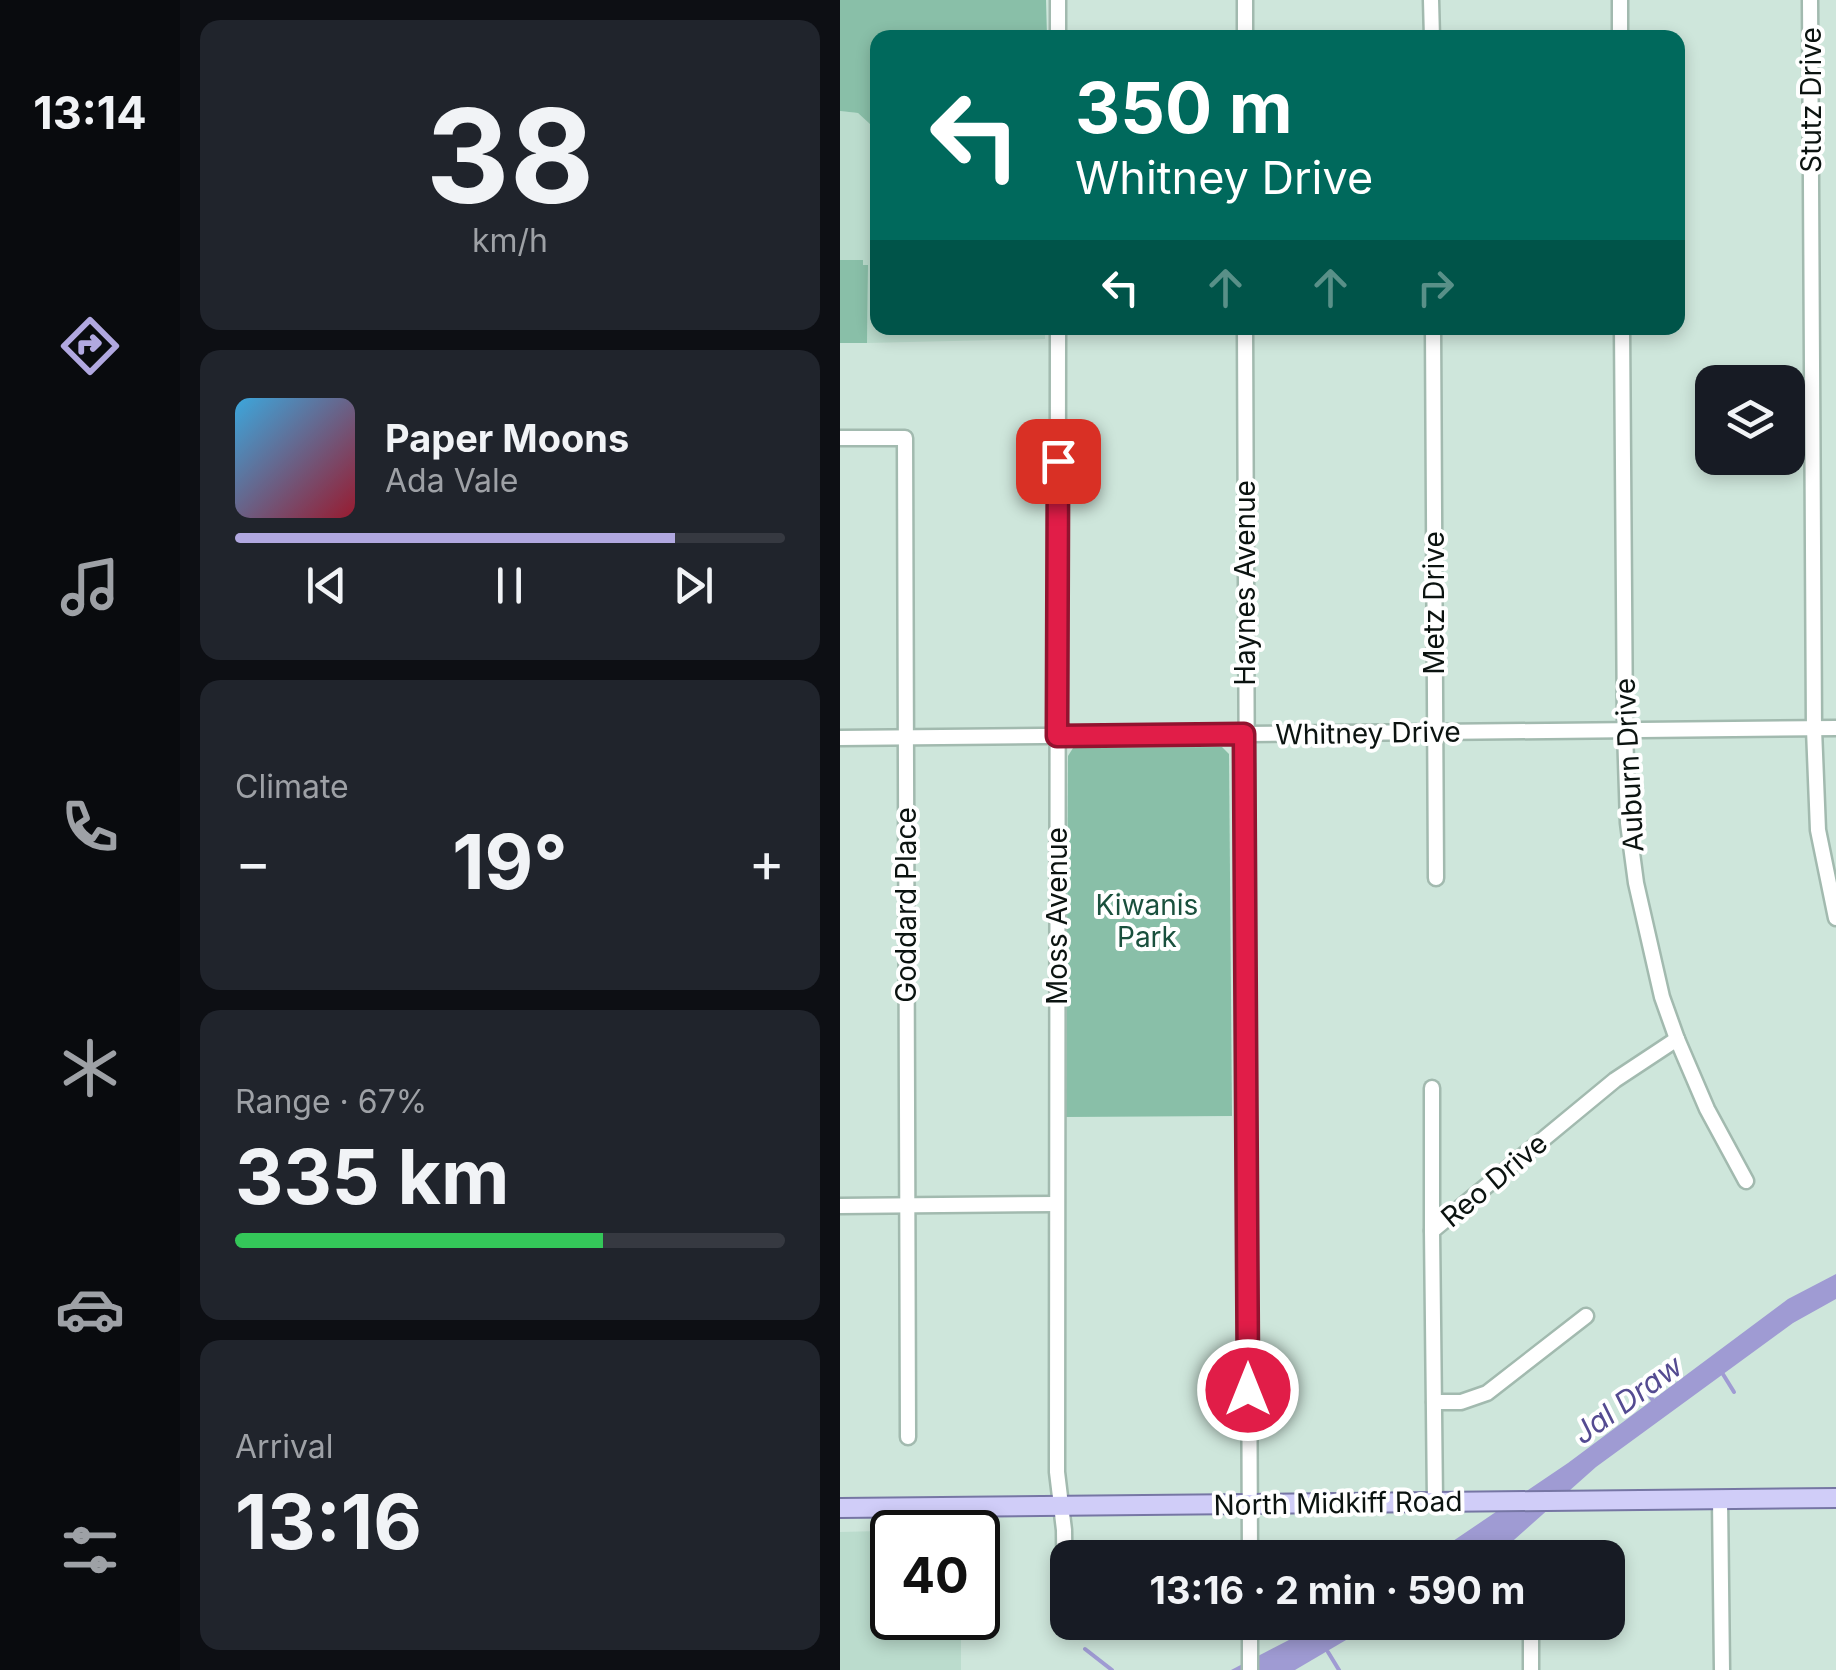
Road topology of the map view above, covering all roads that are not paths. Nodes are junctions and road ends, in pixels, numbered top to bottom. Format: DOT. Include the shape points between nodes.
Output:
graph roads {
  1 [pos="1058,0"];
  2 [pos="1245,0"];
  3 [pos="1432,0"];
  4 [pos="1620,0"];
  5 [pos="1810,0"];
  6 [pos="1058,30"];
  7 [pos="1245,30"];
  8 [pos="1432,30"];
  9 [pos="1620,30"];
  10 [pos="1058,335"];
  11 [pos="1245,335"];
  12 [pos="1433,335"];
  13 [pos="1622,335"];
  14 [pos="840,438"];
  15 [pos="1814,728"];
  16 [pos="1836,728"];
  17 [pos="1625,730"];
  18 [pos="1434,733"];
  19 [pos="1244,734"];
  20 [pos="1057,736"];
  21 [pos="905,737"];
  22 [pos="840,738"];
  23 [pos="1436,878"];
  24 [pos="1836,918"];
  25 [pos="1677,1039"];
  26 [pos="1432,1088"];
  27 [pos="1746,1181"];
  28 [pos="1056,1204"];
  29 [pos="907,1205"];
  30 [pos="840,1206"];
  31 [pos="1432,1231"];
  32 [pos="1586,1316"];
  33 [pos="1434,1402"];
  34 [pos="908,1438"];
  35 [pos="1836,1498"];
  36 [pos="1720,1499"];
  37 [pos="1435,1502"];
  38 [pos="1061,1504"];
  39 [pos="1249,1504"];
  40 [pos="840,1508"];
  41 [pos="1064,1540"];
  42 [pos="1250,1540"];
  43 [pos="1250,1640"];
  44 [pos="1531,1640"];
  45 [pos="1250,1670"];
  46 [pos="1531,1670"];
  47 [pos="1722,1670"];
  1 -- 6 [label="street"];
  2 -- 7 [label="street"];
  3 -- 8 [label="street"];
  4 -- 9 [label="street"];
  5 -- 15 [label="street, Stutz Drive"];
  10 -- 20 [label="street, Moss Avenue"];
  11 -- 19 [label="street, Haynes Avenue"];
  12 -- 18 [label="street, Metz Drive"];
  13 -- 17 [label="street, Auburn Drive"];
  14 -- 21 [label="street, Goddard Place" via="905,438"];
  15 -- 16 [label="street, Whitney Drive"];
  15 -- 17 [label="street, Whitney Drive"];
  15 -- 24 [label="street, Stutz Drive" via="1818,830"];
  17 -- 18 [label="street, Whitney Drive"];
  17 -- 25 [label="street, Auburn Drive" via="1636,884"];
  18 -- 19 [label="street, Whitney Drive"];
  18 -- 23 [label="street, Metz Drive"];
  19 -- 20 [label="street, Whitney Drive"];
  19 -- 39 [label="street, Haynes Avenue"];
  20 -- 21 [label="street, Whitney Drive"];
  20 -- 28 [label="street, Moss Avenue"];
  21 -- 22 [label="street, Whitney Drive"];
  21 -- 29 [label="street, Goddard Place"];
  25 -- 27 [label="street, Auburn Drive"];
  25 -- 31 [label="street, Reo Drive" via="1615,1080"];
  26 -- 31 [label="street"];
  28 -- 29 [label="street"];
  28 -- 38 [label="street, Moss Avenue"];
  29 -- 30 [label="street"];
  29 -- 34 [label="street, Goddard Place"];
  31 -- 33 [label="street, Reo Drive"];
  32 -- 33 [label="street" via="1488,1393"];
  33 -- 37 [label="street, Reo Drive"];
  35 -- 36 [label="main road, North Midkiff Road"];
  36 -- 37 [label="main road, North Midkiff Road"];
  36 -- 47 [label="street"];
  37 -- 39 [label="main road, North Midkiff Road"];
  38 -- 39 [label="main road, North Midkiff Road"];
  38 -- 40 [label="main road, North Midkiff Road"];
  38 -- 41 [label="street, Moss Avenue"];
  39 -- 42 [label="street, Haynes Avenue"];
  43 -- 45 [label="street"];
  44 -- 46 [label="street"];
}
